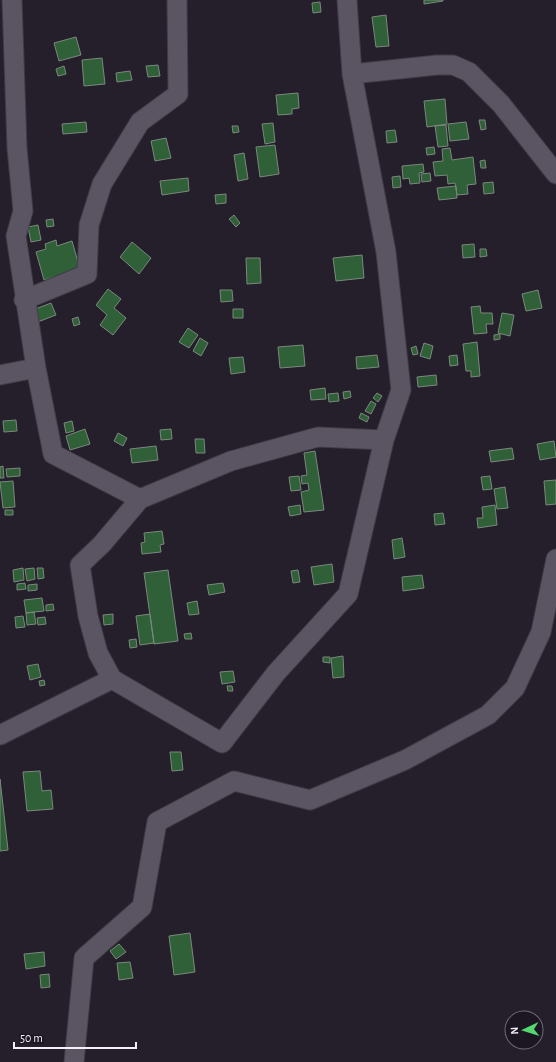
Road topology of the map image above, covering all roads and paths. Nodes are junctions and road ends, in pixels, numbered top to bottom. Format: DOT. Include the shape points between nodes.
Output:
graph roads {
  1 [pos="12,0"];
  2 [pos="177,0"];
  3 [pos="347,0"];
  4 [pos="352,74"];
  5 [pos="556,174"];
  6 [pos="24,300"];
  7 [pos="36,368"];
  8 [pos="0,375"];
  9 [pos="384,440"];
  10 [pos="140,499"];
  11 [pos="556,559"];
  12 [pos="112,679"];
  13 [pos="0,735"];
  14 [pos="74,1062"];
  1 -- 6 [label="street" via="17,148 23,211 16,236"];
  2 -- 6 [label="street" via="178,94 140,122 102,184 89,225 87,274"];
  3 -- 4 [label="street"];
  4 -- 5 [label="street" via="436,65 453,65 468,72 501,104"];
  4 -- 9 [label="street" via="386,252 401,390"];
  6 -- 7 [label="street"];
  7 -- 8 [label="street"];
  7 -- 10 [label="street" via="53,454"];
  9 -- 10 [label="street" via="318,438 231,462"];
  9 -- 12 [label="street" via="348,594 276,673 222,743"];
  10 -- 12 [label="street" via="102,544 80,565 88,616 98,653"];
  11 -- 14 [label="street" via="541,632 515,688 488,715 405,760 310,800 234,781 157,822 142,907 84,958"];
  12 -- 13 [label="street"];
}
